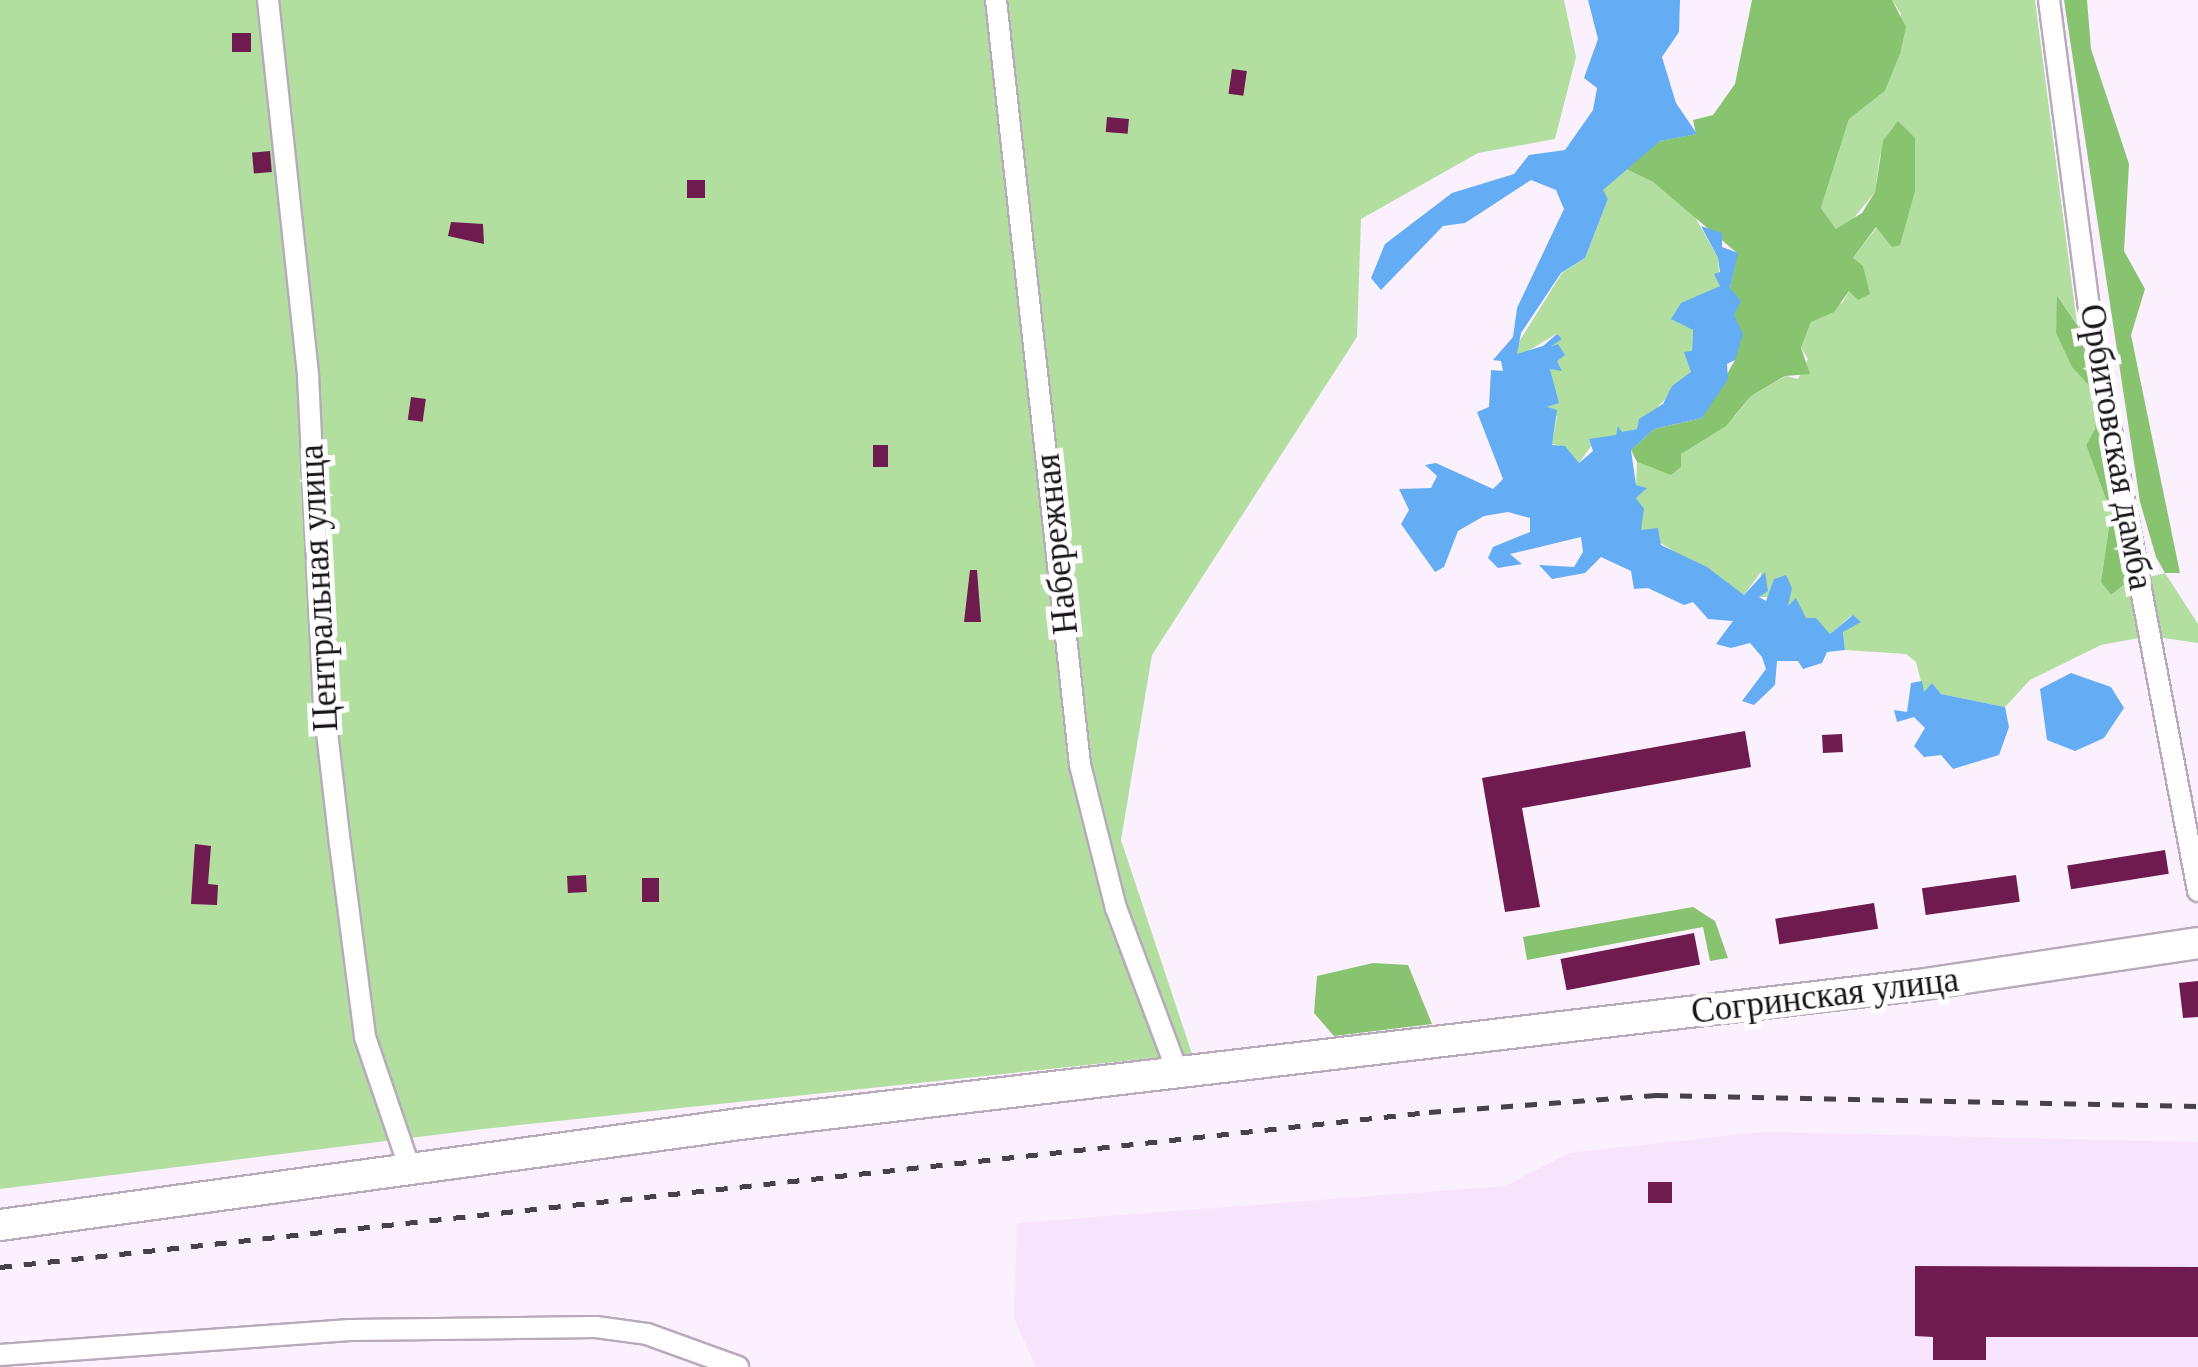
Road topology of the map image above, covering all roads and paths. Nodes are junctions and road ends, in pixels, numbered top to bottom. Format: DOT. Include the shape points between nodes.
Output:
graph roads {
  1 [pos="268,0"];
  2 [pos="996,0"];
  3 [pos="2049,0"];
  4 [pos="2198,892"];
  5 [pos="2198,943"];
  6 [pos="1178,1074"];
  7 [pos="410,1169"];
  8 [pos="0,1225"];
  9 [pos="0,1355"];
  10 [pos="738,1367"];
  1 -- 7 [label="street, Центральная улица" via="308,376 324,706 338,824 365,1037"];
  2 -- 6 [label="street, Набережная" via="1080,766 1116,908"];
  3 -- 4 [label="street, Орбитовская дамба" via="2092,330"];
  5 -- 6 [label="street, Согринская улица"];
  6 -- 7 [label="street, Согринская улица"];
  7 -- 8 [label="street, Согринская улица"];
  9 -- 10 [label="street" via="350,1330 596,1327 647,1334"];
}
